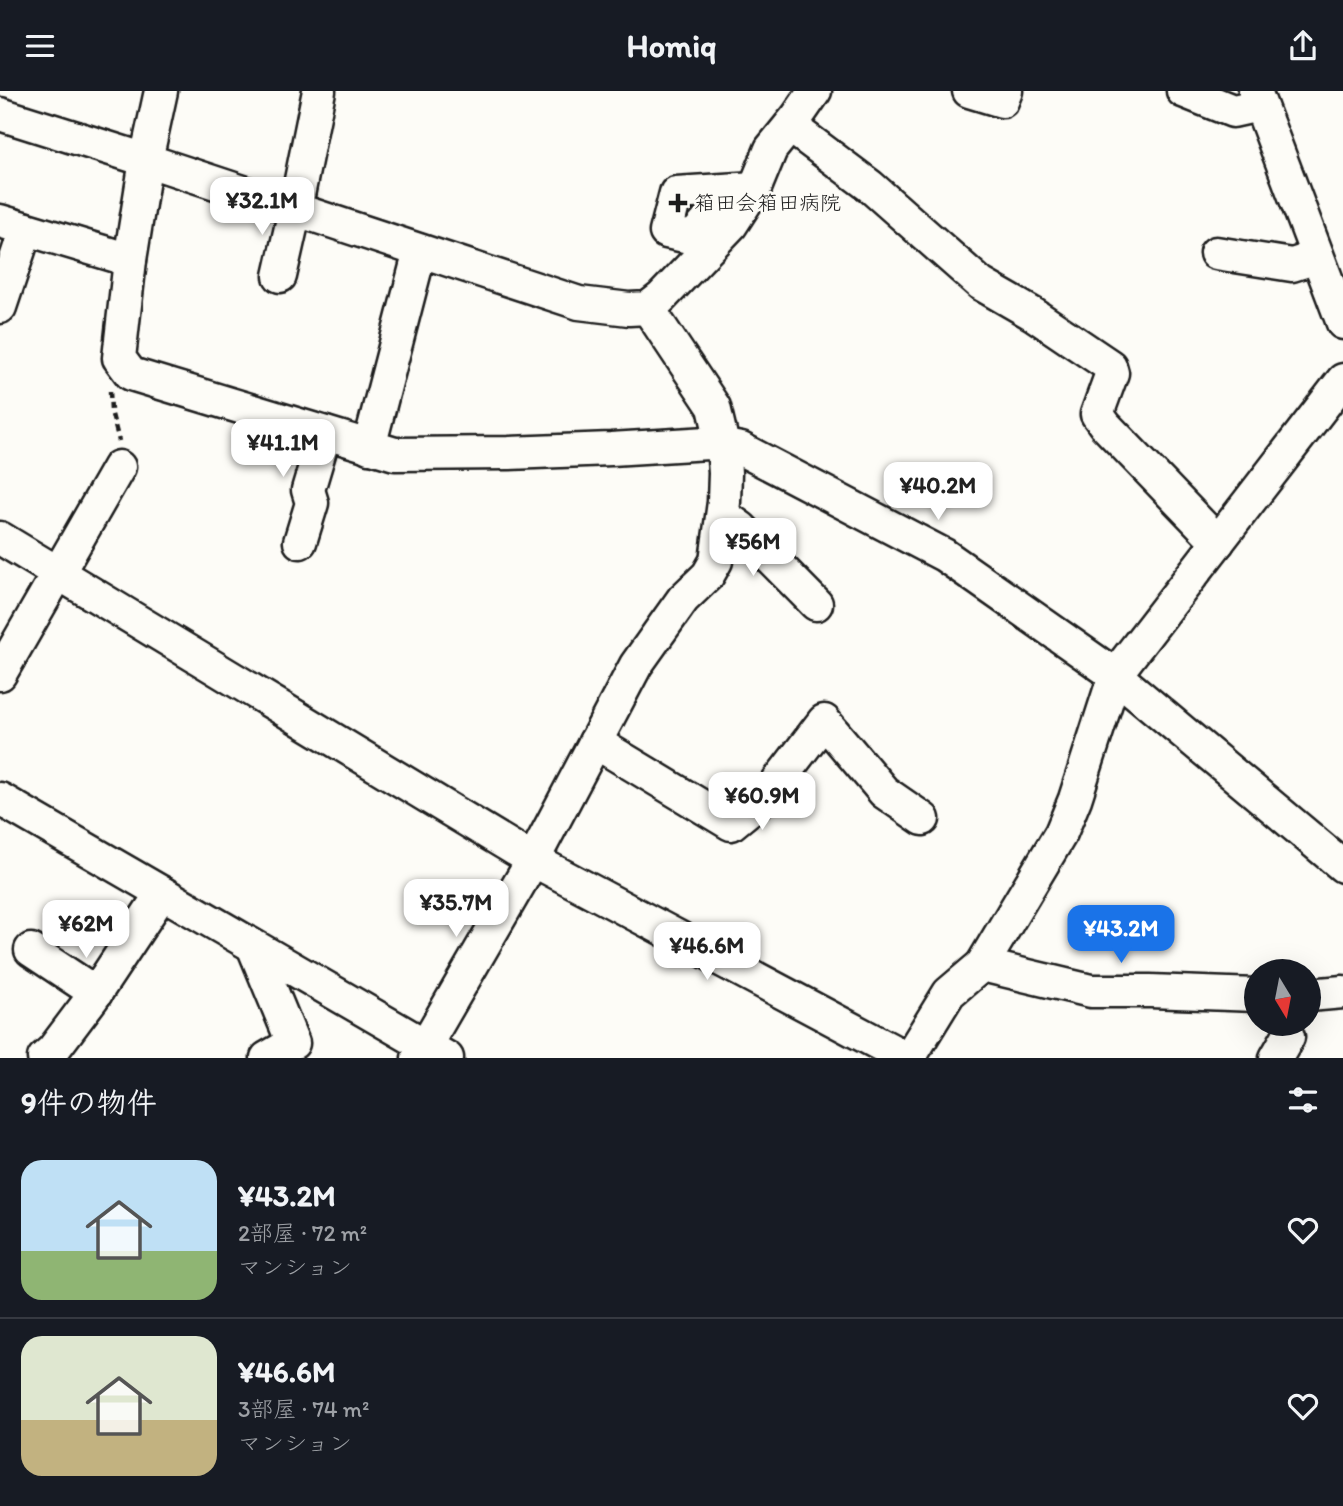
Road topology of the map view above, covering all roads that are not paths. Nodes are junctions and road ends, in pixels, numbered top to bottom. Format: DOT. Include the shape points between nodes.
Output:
graph roads {
  1 [pos="161,91"];
  2 [pos="319,91"];
  3 [pos="814,91"];
  4 [pos="969,91"];
  5 [pos="1006,91"];
  6 [pos="1183,91"];
  7 [pos="1257,98"];
  8 [pos="0,114"];
  9 [pos="790,126"];
  10 [pos="146,160"];
  11 [pos="295,210"];
  12 [pos="13,225"];
  13 [pos="420,251"];
  14 [pos="1216,253"];
  15 [pos="1317,257"];
  16 [pos="130,260"];
  17 [pos="280,276"];
  18 [pos="0,307"];
  19 [pos="648,308"];
  20 [pos="1343,323"];
  21 [pos="1343,380"];
  22 [pos="325,433"];
  23 [pos="723,445"];
  24 [pos="369,447"];
  25 [pos="119,467"];
  26 [pos="723,515"];
  27 [pos="0,538"];
  28 [pos="300,542"];
  29 [pos="1218,542"];
  30 [pos="59,573"];
  31 [pos="816,604"];
  32 [pos="0,674"];
  33 [pos="1115,675"];
  34 [pos="595,743"];
  35 [pos="0,799"];
  36 [pos="923,819"];
  37 [pos="533,860"];
  38 [pos="1343,866"];
  39 [pos="162,893"];
  40 [pos="253,946"];
  41 [pos="31,950"];
  42 [pos="982,965"];
  43 [pos="1343,992"];
  44 [pos="96,993"];
  45 [pos="1321,994"];
  46 [pos="1244,995"];
  47 [pos="430,1054"];
  48 [pos="44,1058"];
  49 [pos="267,1058"];
  50 [pos="907,1058"];
  1 -- 10 [label="street"];
  2 -- 11 [label="street"];
  3 -- 9 [label="street"];
  4 -- 5 [label="street" via="1002,101"];
  6 -- 7 [label="street" via="1233,111"];
  7 -- 15 [label="street"];
  8 -- 10 [label="street"];
  9 -- 19 [label="street" via="771,149 731,225"];
  9 -- 29 [label="street" via="870,186 981,284 1110,366 1112,373 1097,414"];
  10 -- 11 [label="street"];
  10 -- 16 [label="street"];
  11 -- 13 [label="street"];
  11 -- 17 [label="street"];
  12 -- 16 [label="street"];
  12 -- 18 [label="street"];
  13 -- 19 [label="street" via="579,303"];
  13 -- 24 [label="street"];
  14 -- 15 [label="street" via="1292,265"];
  15 -- 20 [label="street"];
  16 -- 22 [label="street" via="119,358 131,374"];
  19 -- 23 [label="street" via="714,407"];
  21 -- 29 [label="street"];
  22 -- 24 [label="street"];
  22 -- 28 [label="street" via="307,490 312,503"];
  23 -- 24 [label="street" via="395,454"];
  23 -- 26 [label="street"];
  23 -- 33 [label="street" via="741,449 944,555"];
  25 -- 30 [label="street"];
  26 -- 31 [label="street"];
  26 -- 34 [label="street" via="716,561 636,665"];
  27 -- 30 [label="street"];
  29 -- 33 [label="street"];
  30 -- 32 [label="street"];
  30 -- 37 [label="street"];
  33 -- 38 [label="street"];
  33 -- 42 [label="street" via="1061,833"];
  34 -- 36 [label="street" via="731,824 769,793 824,721 884,792"];
  34 -- 37 [label="street"];
  35 -- 39 [label="street"];
  37 -- 47 [label="street"];
  37 -- 50 [label="street"];
  39 -- 40 [label="street"];
  39 -- 44 [label="street"];
  40 -- 47 [label="street"];
  40 -- 49 [label="street" via="293,1043"];
  41 -- 44 [label="street"];
  42 -- 46 [label="street" via="1091,992"];
  42 -- 50 [label="street" via="949,993"];
  43 -- 45 [label="street"];
  44 -- 48 [label="street"];
}
